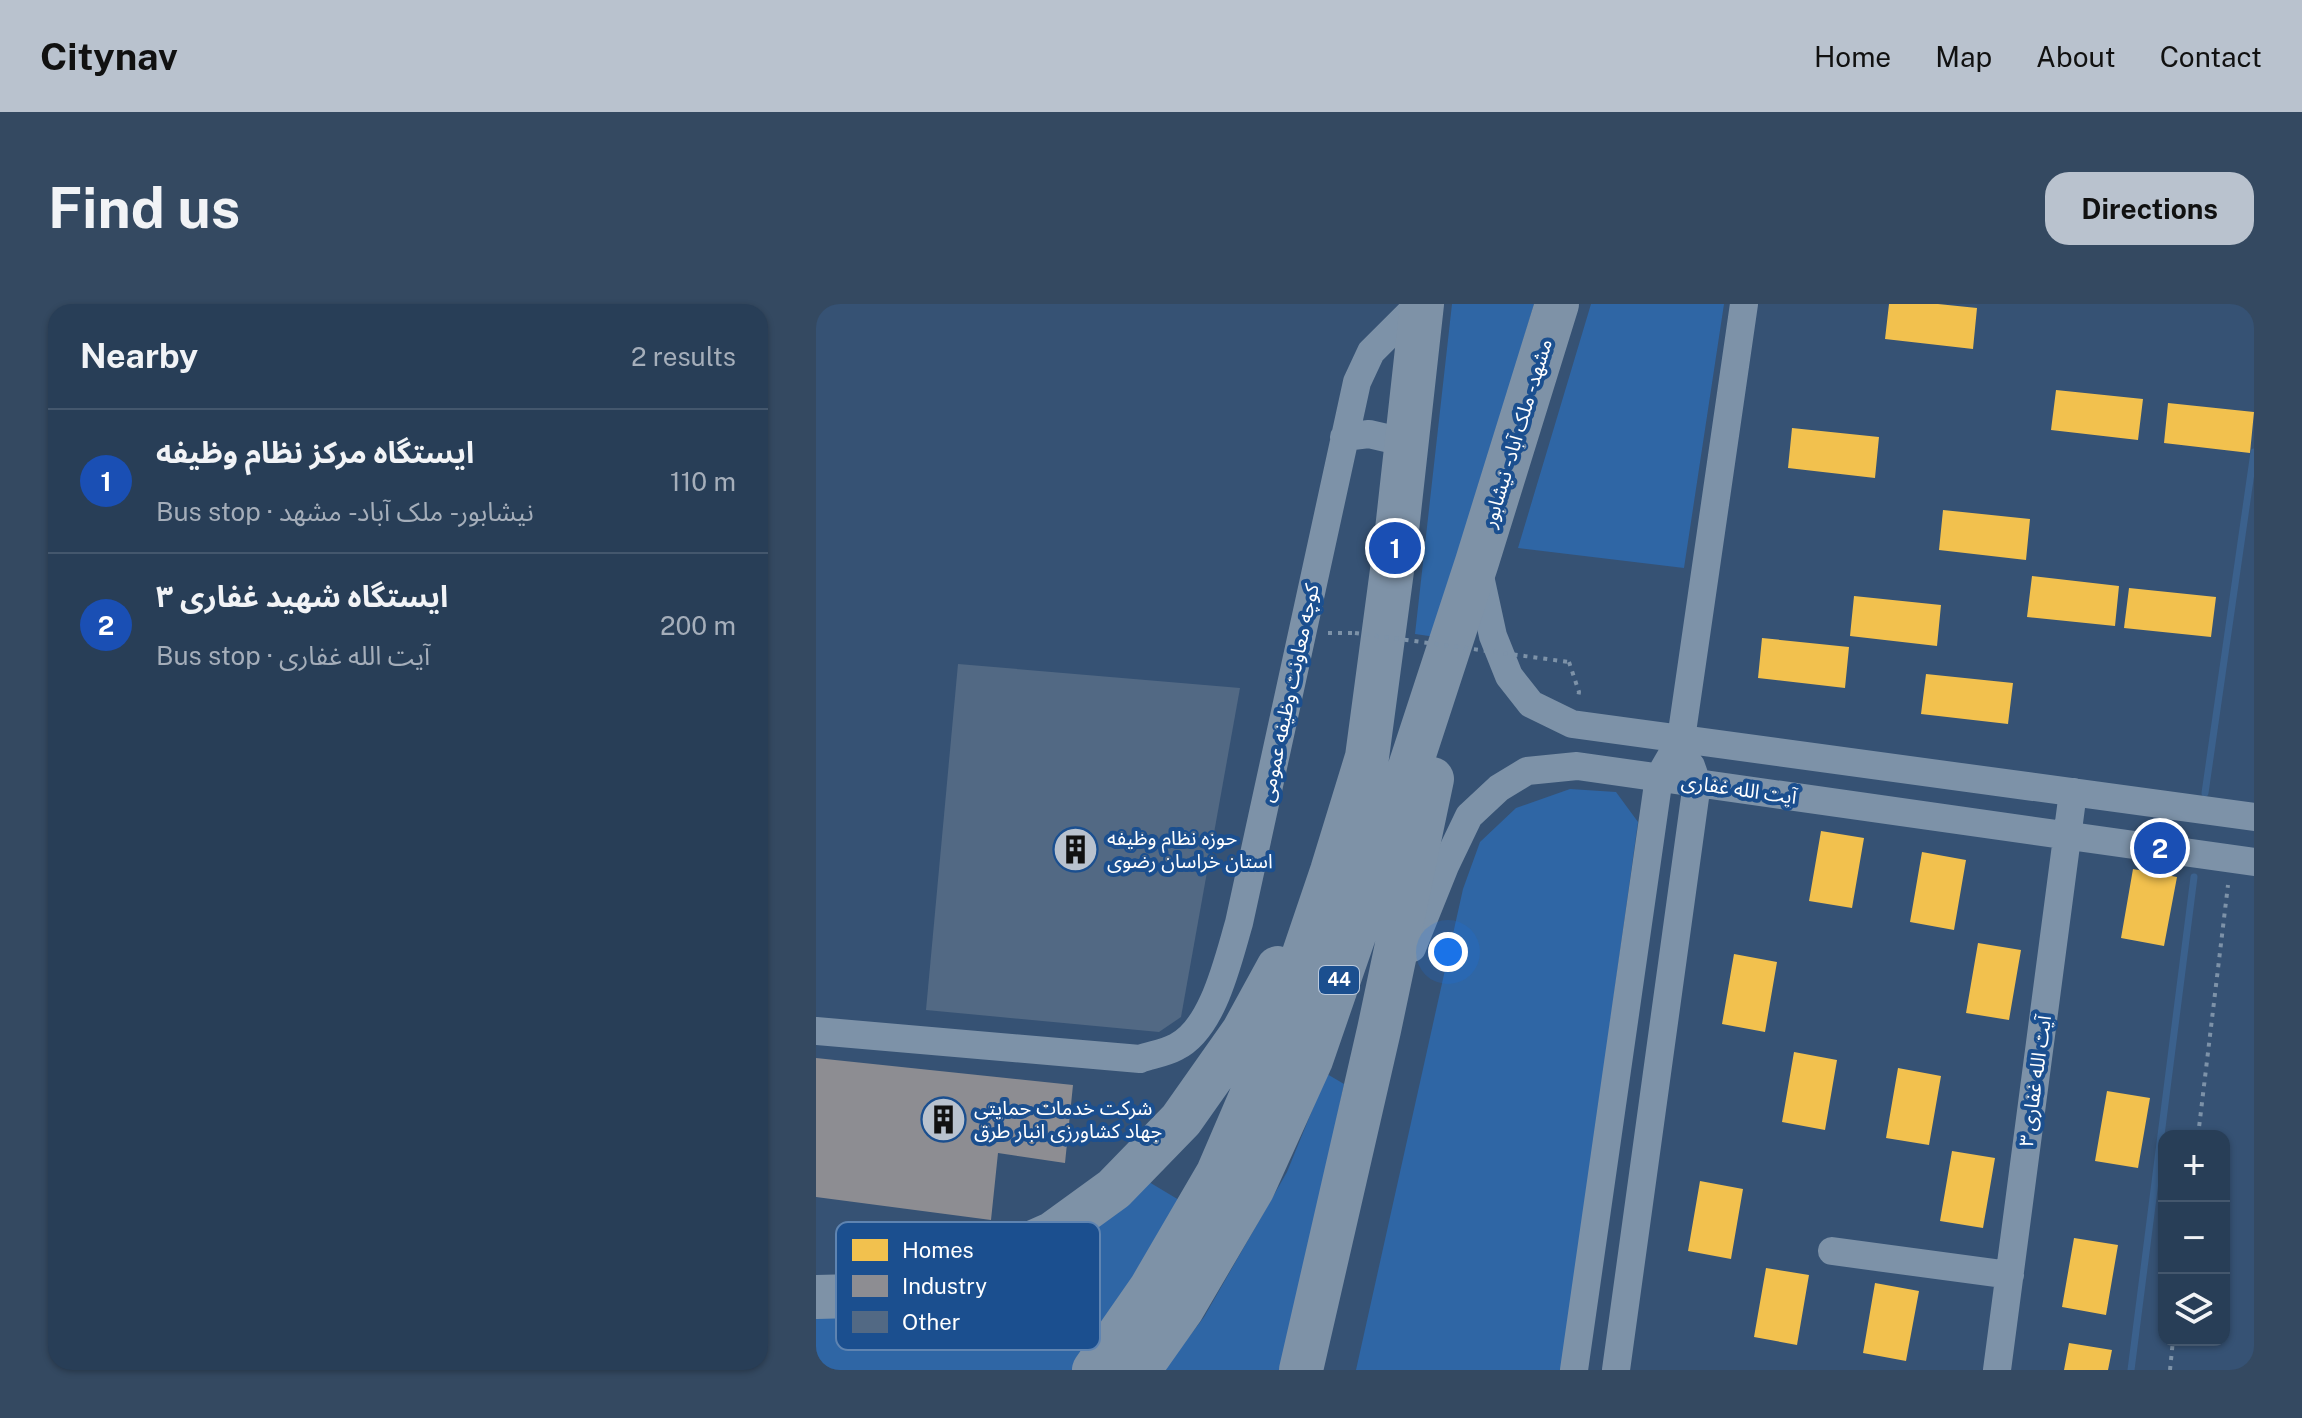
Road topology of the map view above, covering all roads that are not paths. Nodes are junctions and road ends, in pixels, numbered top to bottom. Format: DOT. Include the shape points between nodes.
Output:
graph roads {
  1 [pos="1420,304"];
  2 [pos="1557,304"];
  3 [pos="1744,304"];
  4 [pos="1344,437"];
  5 [pos="1408,443"];
  6 [pos="1477,562"];
  7 [pos="1681,739"];
  8 [pos="1659,777"];
  9 [pos="1697,783"];
  10 [pos="2073,792"];
  11 [pos="2254,817"];
  12 [pos="2068,835"];
  13 [pos="2243,860"];
  14 [pos="1332,871"];
  15 [pos="1379,1030"];
  16 [pos="816,1031"];
  17 [pos="1069,1222"];
  18 [pos="1832,1251"];
  19 [pos="2010,1275"];
  20 [pos="836,1296"];
  21 [pos="816,1297"];
  22 [pos="1094,1370"];
  23 [pos="1139,1370"];
  24 [pos="1301,1370"];
  25 [pos="1574,1370"];
  26 [pos="1616,1370"];
  27 [pos="1997,1370"];
  1 -- 4 [label="street, کوچه معاونت وظیفه عمومی" via="1371,352 1357,382"];
  1 -- 5 [label="highway, 44"];
  2 -- 6 [label="highway, مشهد - ملک آباد - نیشابور / 44"];
  3 -- 7 [label="street"];
  4 -- 5 [label="street" via="1369,434"];
  4 -- 16 [label="street, کوچه معاونت وظیفه عمومی" via="1239,923 1203,1022 1178,1047 1140,1059"];
  5 -- 14 [label="highway, 44" via="1367,757"];
  6 -- 7 [label="street, آیت الله غفاری" via="1493,636 1509,676 1531,704 1572,724"];
  6 -- 15 [label="highway, 44"];
  6 -- 23 [label="highway, 44" via="1311,1060 1253,1188 1182,1309"];
  7 -- 8 [label="street"];
  7 -- 9 [label="street"];
  7 -- 10 [label="street, آیت الله غفاری"];
  8 -- 9 [label="street, آیت الله غفاری"];
  8 -- 15 [label="street, آیت الله غفاری" via="1577,766 1527,771 1499,788 1469,816"];
  8 -- 25 [label="street"];
  9 -- 12 [label="street, آیت الله غفاری"];
  9 -- 26 [label="street"];
  10 -- 11 [label="street, آیت الله غفاری"];
  10 -- 12 [label="street, آیت الله غفاری ۳"];
  12 -- 13 [label="street, آیت الله غفاری"];
  12 -- 19 [label="street, آیت الله غفاری ۳"];
  14 -- 17 [label="highway" via="1243,1032 1181,1120 1114,1189"];
  14 -- 22 [label="highway, 44" via="1273,1045 1218,1173 1151,1288"];
  15 -- 24 [label="highway, 44"];
  18 -- 19 [label="street"];
  19 -- 27 [label="street, آیت الله غفاری ۳"];
  20 -- 21 [label="highway"];
}
